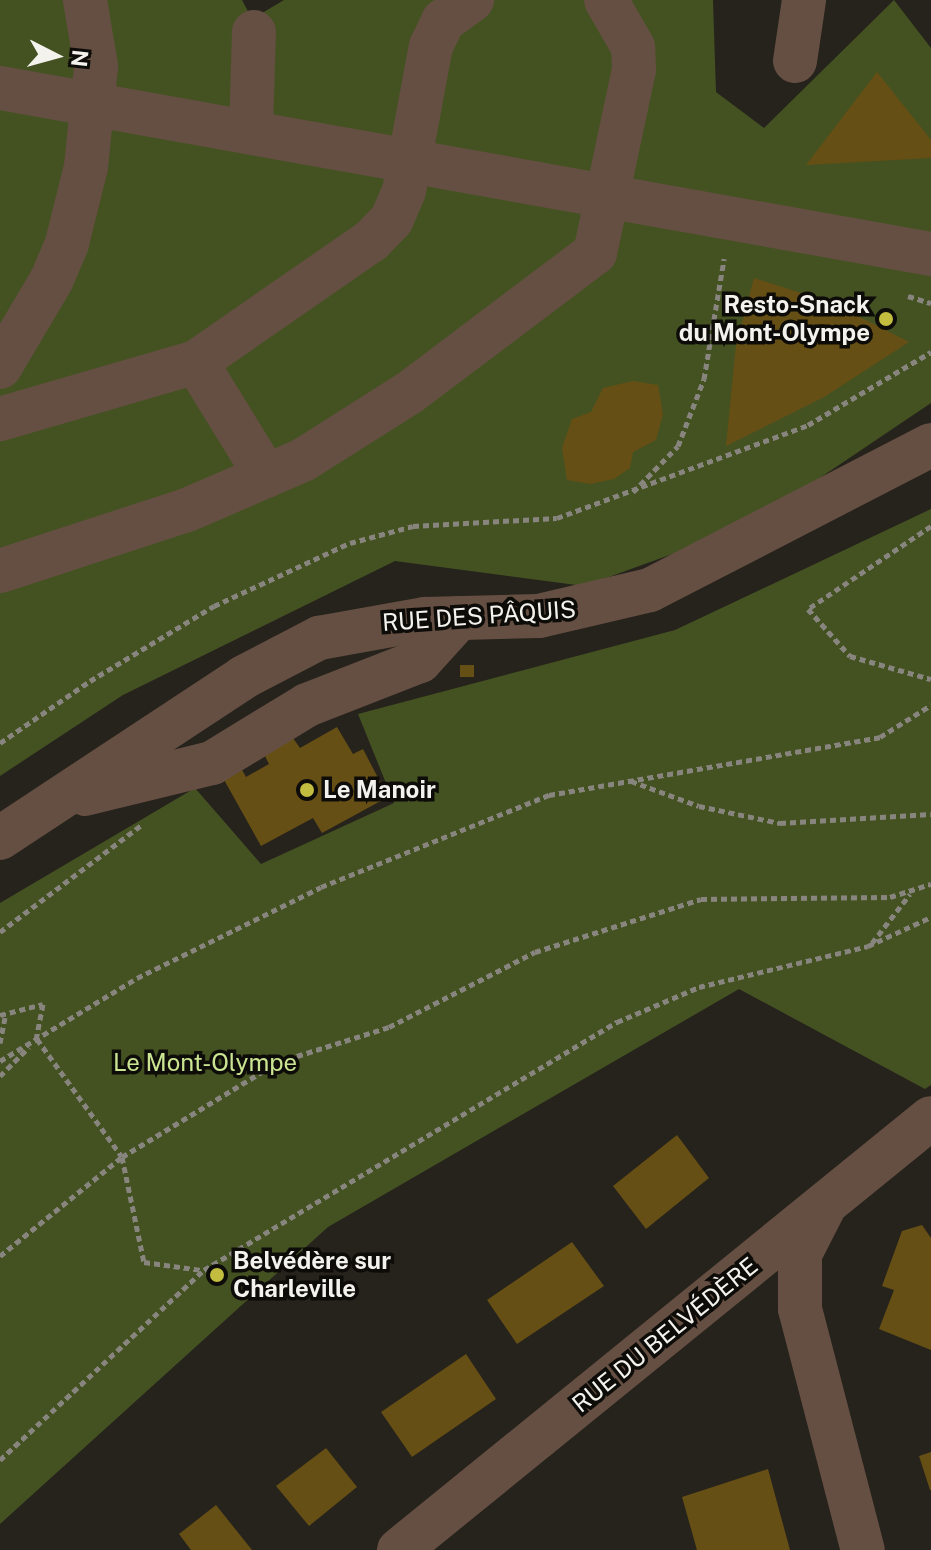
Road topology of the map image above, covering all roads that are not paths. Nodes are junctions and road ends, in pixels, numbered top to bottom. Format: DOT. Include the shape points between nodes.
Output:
graph roads {
  1 [pos="85,0"];
  2 [pos="472,0"];
  3 [pos="606,0"];
  4 [pos="804,0"];
  5 [pos="254,32"];
  6 [pos="795,61"];
  7 [pos="0,88"];
  8 [pos="96,104"];
  9 [pos="251,131"];
  10 [pos="411,158"];
  11 [pos="612,194"];
  12 [pos="931,254"];
  13 [pos="196,362"];
  14 [pos="0,367"];
  15 [pos="0,419"];
  16 [pos="931,445"];
  17 [pos="266,476"];
  18 [pos="0,571"];
  19 [pos="459,618"];
  20 [pos="55,801"];
  21 [pos="0,838"];
  22 [pos="931,1118"];
  23 [pos="825,1203"];
  24 [pos="399,1550"];
  25 [pos="863,1550"];
  1 -- 8 [label="street"];
  2 -- 10 [label="street" via="443,21 431,46"];
  3 -- 11 [label="street" via="633,47 634,70"];
  4 -- 6 [label="street"];
  5 -- 9 [label="street"];
  7 -- 8 [label="street"];
  8 -- 9 [label="street"];
  8 -- 14 [label="street" via="67,243 34,315"];
  9 -- 10 [label="street"];
  10 -- 11 [label="street"];
  10 -- 13 [label="street" via="392,219 371,241"];
  11 -- 12 [label="street"];
  11 -- 17 [label="street" via="595,253 409,393 303,460"];
  13 -- 15 [label="street"];
  13 -- 17 [label="street"];
  16 -- 19 [label="street, RUE DES PÂQUIS" via="650,590 539,616"];
  17 -- 18 [label="street" via="187,510"];
  19 -- 20 [label="street" via="420,661 307,705 212,763"];
  19 -- 20 [label="street, RUE DES PÂQUIS" via="370,625 319,638 244,677"];
  20 -- 21 [label="street, RUE DES PÂQUIS"];
  22 -- 23 [label="street, RUE DU BELVÉDÈRE"];
  23 -- 24 [label="street, RUE DU BELVÉDÈRE"];
  23 -- 25 [label="street" via="800,1254 800,1309"];
}
